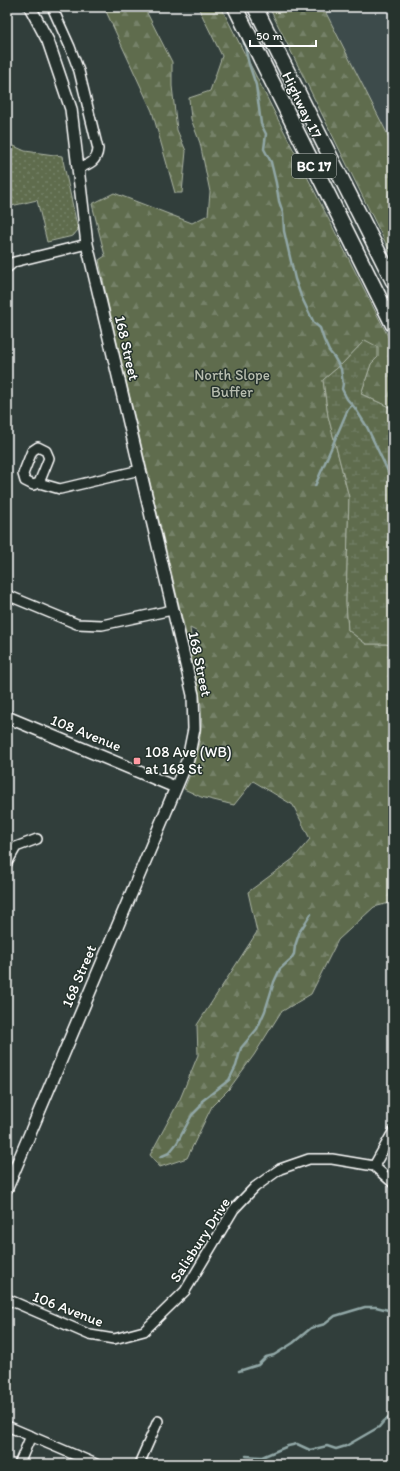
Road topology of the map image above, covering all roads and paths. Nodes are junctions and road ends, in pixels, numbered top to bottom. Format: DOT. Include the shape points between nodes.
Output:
graph roads {
  1 [pos="30,7"];
  2 [pos="52,7"];
  3 [pos="235,7"];
  4 [pos="255,7"];
  5 [pos="79,168"];
  6 [pos="88,244"];
  7 [pos="7,268"];
  8 [pos="393,281"];
  9 [pos="393,325"];
  10 [pos="140,470"];
  11 [pos="39,483"];
  12 [pos="7,595"];
  13 [pos="172,610"];
  14 [pos="7,717"];
  15 [pos="175,787"];
  16 [pos="37,839"];
  17 [pos="7,862"];
  18 [pos="393,1132"];
  19 [pos="374,1166"];
  20 [pos="393,1183"];
  21 [pos="7,1188"];
  22 [pos="7,1299"];
  23 [pos="144,1331"];
  24 [pos="158,1421"];
  25 [pos="7,1426"];
  26 [pos="31,1436"];
  27 [pos="19,1464"];
  28 [pos="96,1464"];
  29 [pos="139,1464"];
  1 -- 5 [label="street, 168 Street" via="48,41 71,109"];
  2 -- 5 [label="street" via="79,71 98,149 93,162"];
  3 -- 9 [label="highway, Highway 17 / BC 17"];
  4 -- 8 [label="highway, Highway 17 / BC 17"];
  5 -- 6 [label="street, 168 Street"];
  6 -- 7 [label="street" via="14,262"];
  6 -- 10 [label="street, 168 Street"];
  10 -- 11 [label="street" via="60,489"];
  10 -- 13 [label="street, 168 Street"];
  12 -- 13 [label="street" via="77,624 102,625"];
  13 -- 15 [label="street, 168 Street" via="193,695 194,730 188,759"];
  14 -- 15 [label="street, 108 Avenue"];
  15 -- 21 [label="street, 168 Street"];
  16 -- 17 [label="street" via="16,847"];
  18 -- 19 [label="street"];
  19 -- 20 [label="street"];
  19 -- 23 [label="street, Salisbury Drive" via="332,1159 309,1159 280,1169 256,1187 234,1210 185,1291"];
  22 -- 23 [label="street, 106 Avenue" via="90,1335 114,1339"];
  24 -- 29 [label="street"];
  25 -- 26 [label="street"];
  26 -- 27 [label="street"];
  26 -- 28 [label="street"];
}
